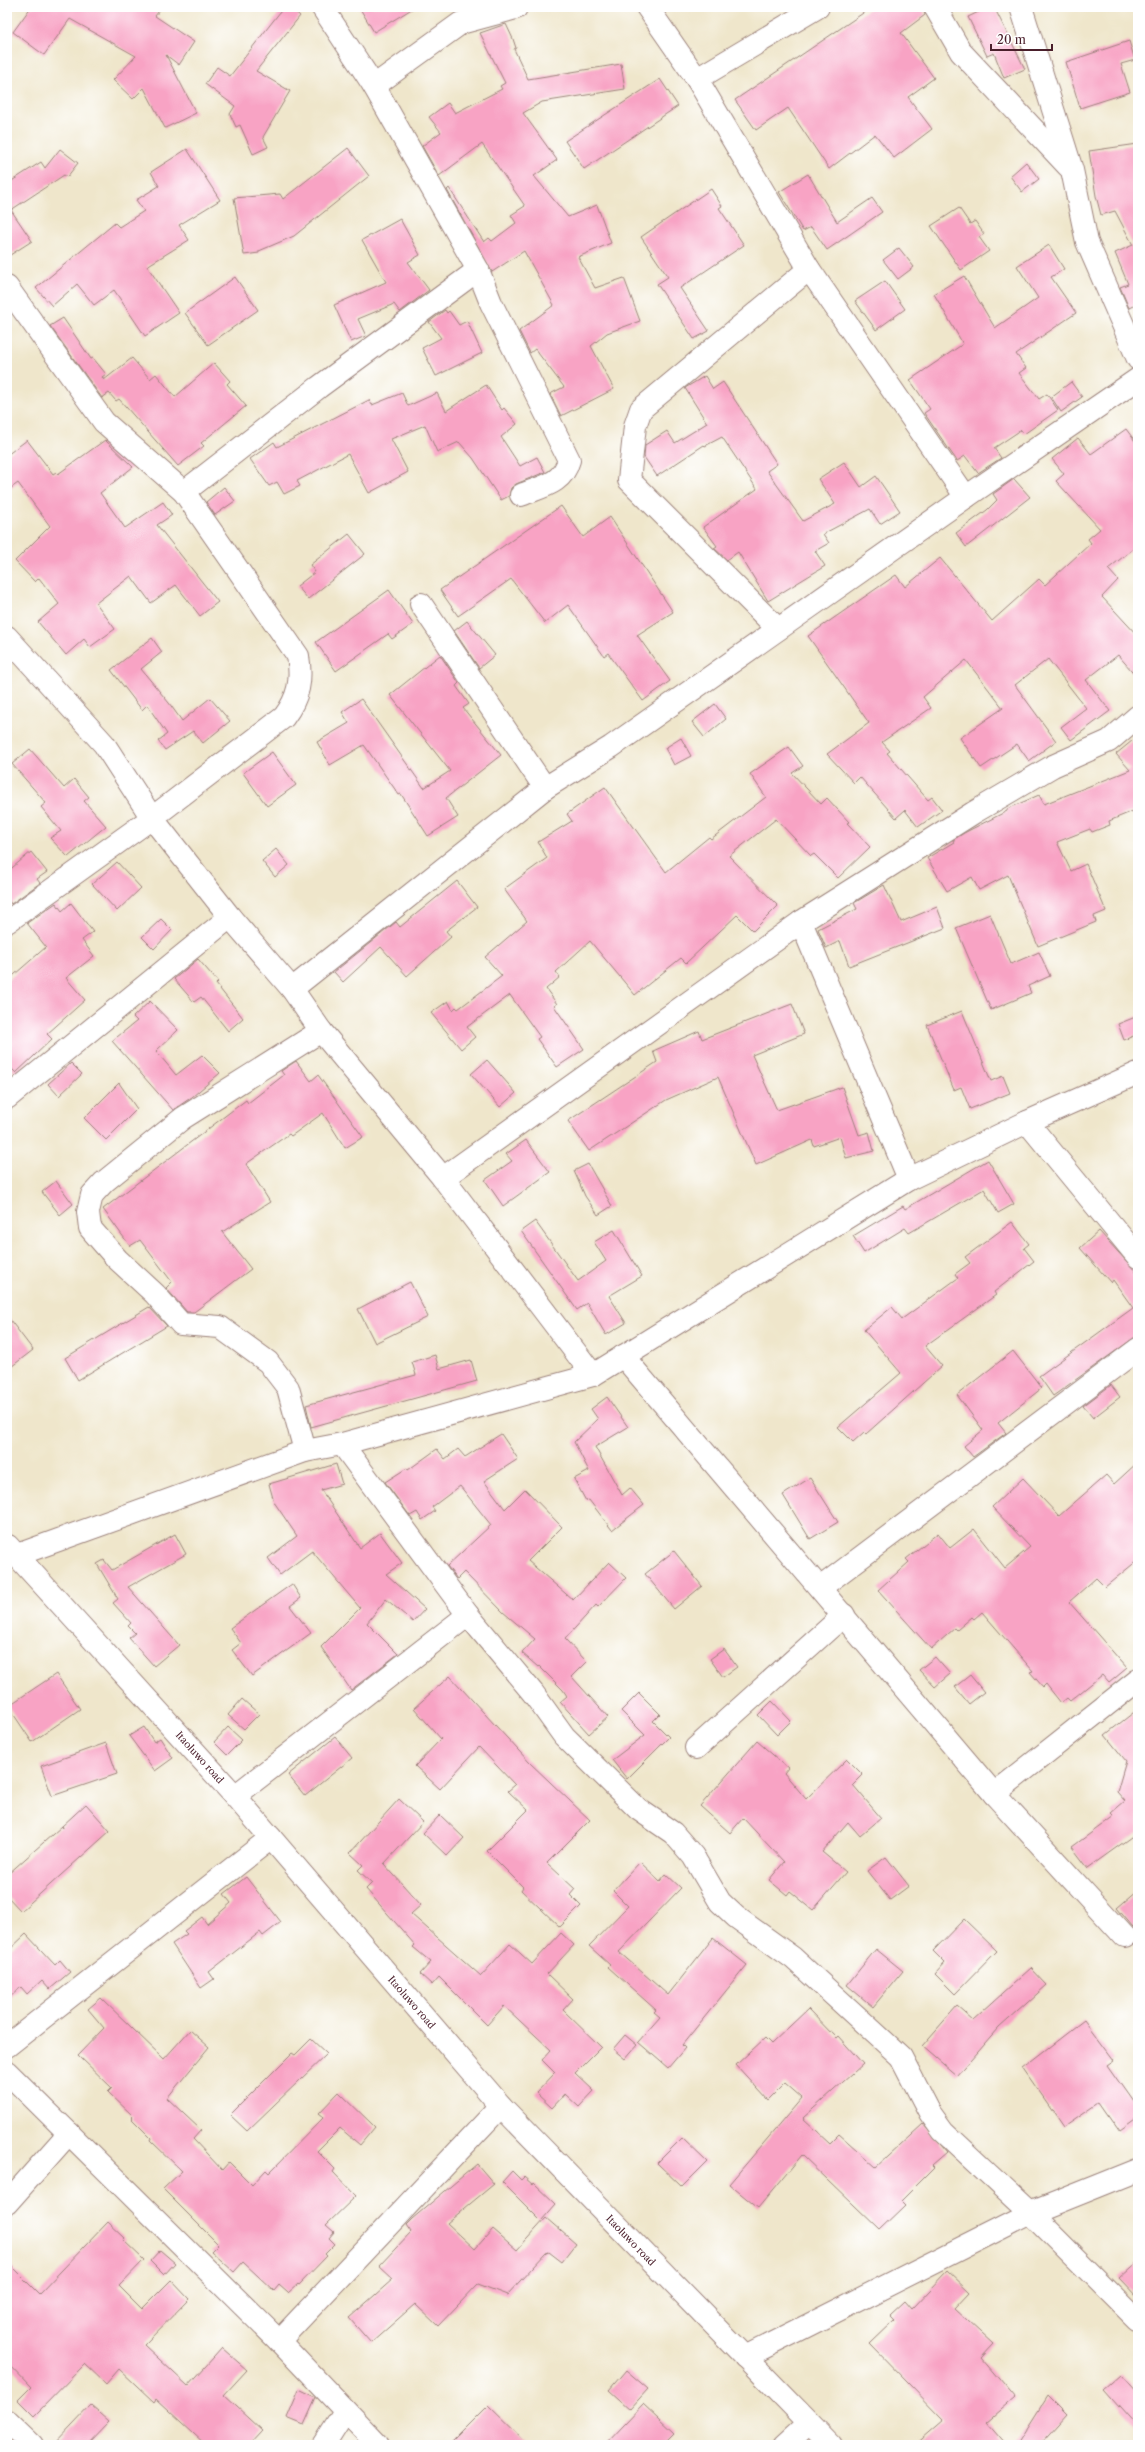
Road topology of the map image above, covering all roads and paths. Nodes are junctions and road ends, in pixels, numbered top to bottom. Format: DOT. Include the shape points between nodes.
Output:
graph roads {
  1 [pos="322,7"];
  2 [pos="647,7"];
  3 [pos="818,7"];
  4 [pos="935,7"];
  5 [pos="1021,7"];
  6 [pos="516,8"];
  7 [pos="697,79"];
  8 [pos="374,86"];
  9 [pos="1072,170"];
  10 [pos="809,269"];
  11 [pos="478,270"];
  12 [pos="7,287"];
  13 [pos="1138,358"];
  14 [pos="1138,379"];
  15 [pos="184,492"];
  16 [pos="521,495"];
  17 [pos="966,497"];
  18 [pos="421,604"];
  19 [pos="778,629"];
  20 [pos="7,637"];
  21 [pos="1138,716"];
  22 [pos="545,788"];
  23 [pos="152,818"];
  24 [pos="230,917"];
  25 [pos="7,922"];
  26 [pos="801,922"];
  27 [pos="292,989"];
  28 [pos="321,1031"];
  29 [pos="1138,1074"];
  30 [pos="7,1098"];
  31 [pos="1026,1122"];
  32 [pos="443,1178"];
  33 [pos="909,1179"];
  34 [pos="1138,1257"];
  35 [pos="1138,1350"];
  36 [pos="623,1356"];
  37 [pos="593,1375"];
  38 [pos="342,1444"];
  39 [pos="305,1451"];
  40 [pos="12,1550"];
  41 [pos="820,1588"];
  42 [pos="468,1615"];
  43 [pos="844,1615"];
  44 [pos="1138,1680"];
  45 [pos="696,1748"];
  46 [pos="994,1794"];
  47 [pos="235,1796"];
  48 [pos="271,1838"];
  49 [pos="1125,1936"];
  50 [pos="7,2046"];
  51 [pos="7,2072"];
  52 [pos="501,2106"];
  53 [pos="69,2133"];
  54 [pos="1138,2170"];
  55 [pos="7,2202"];
  56 [pos="1031,2213"];
  57 [pos="1138,2320"];
  58 [pos="279,2341"];
  59 [pos="745,2357"];
  60 [pos="345,2412"];
  61 [pos="7,2421"];
  62 [pos="809,2423"];
  63 [pos="32,2445"];
  64 [pos="324,2445"];
  65 [pos="378,2445"];
  66 [pos="785,2445"];
  67 [pos="831,2445"];
  1 -- 8 [label="street"];
  2 -- 7 [label="street"];
  3 -- 7 [label="street"];
  4 -- 9 [label="street" via="960,52"];
  5 -- 9 [label="street"];
  6 -- 8 [label="street" via="461,23"];
  7 -- 10 [label="street"];
  8 -- 11 [label="street"];
  9 -- 13 [label="street" via="1087,242"];
  10 -- 17 [label="street"];
  10 -- 19 [label="street" via="641,409 635,426 629,480"];
  11 -- 15 [label="street" via="319,386"];
  11 -- 16 [label="street" via="491,303 569,460 560,479"];
  12 -- 15 [label="street" via="104,422"];
  14 -- 17 [label="street"];
  15 -- 23 [label="street" via="298,656 298,693 294,705 284,717"];
  17 -- 19 [label="street"];
  18 -- 22 [label="street"];
  19 -- 22 [label="street" via="610,747"];
  20 -- 23 [label="street" via="104,744"];
  21 -- 26 [label="street" via="1109,740 1053,766 973,813"];
  22 -- 27 [label="street"];
  23 -- 24 [label="street"];
  23 -- 25 [label="street"];
  24 -- 27 [label="street"];
  24 -- 30 [label="street"];
  26 -- 32 [label="street"];
  26 -- 33 [label="street"];
  27 -- 28 [label="street"];
  28 -- 32 [label="street"];
  28 -- 39 [label="street" via="183,1118 104,1182 92,1195 88,1212 90,1228 181,1324 220,1327 268,1362 288,1388"];
  29 -- 31 [label="street"];
  31 -- 33 [label="street"];
  31 -- 34 [label="street"];
  32 -- 37 [label="street"];
  33 -- 36 [label="street"];
  35 -- 41 [label="street"];
  36 -- 37 [label="street"];
  36 -- 41 [label="street"];
  37 -- 38 [label="street"];
  38 -- 39 [label="street"];
  38 -- 42 [label="street"];
  39 -- 40 [label="street"];
  40 -- 47 [label="street, Itaoluwo road"];
  41 -- 43 [label="street"];
  42 -- 47 [label="street"];
  42 -- 56 [label="street" via="564,1736 638,1809 673,1833 693,1856 720,1902 736,1918 793,1958 901,2057 930,2113 943,2131"];
  43 -- 45 [label="street"];
  43 -- 46 [label="street"];
  44 -- 46 [label="street"];
  46 -- 49 [label="street"];
  47 -- 48 [label="street, Itaoluwo road"];
  48 -- 50 [label="street"];
  48 -- 52 [label="street, Itaoluwo road"];
  51 -- 53 [label="street"];
  52 -- 58 [label="street"];
  52 -- 59 [label="street, Itaoluwo road"];
  53 -- 55 [label="street"];
  53 -- 58 [label="street"];
  54 -- 56 [label="street"];
  56 -- 57 [label="street"];
  56 -- 59 [label="street"];
  58 -- 60 [label="street"];
  59 -- 62 [label="street, Itaoluwo road"];
  60 -- 64 [label="street"];
  60 -- 65 [label="street"];
  61 -- 63 [label="street"];
  62 -- 66 [label="street"];
  62 -- 67 [label="street, Itaoluwo road"];
}
